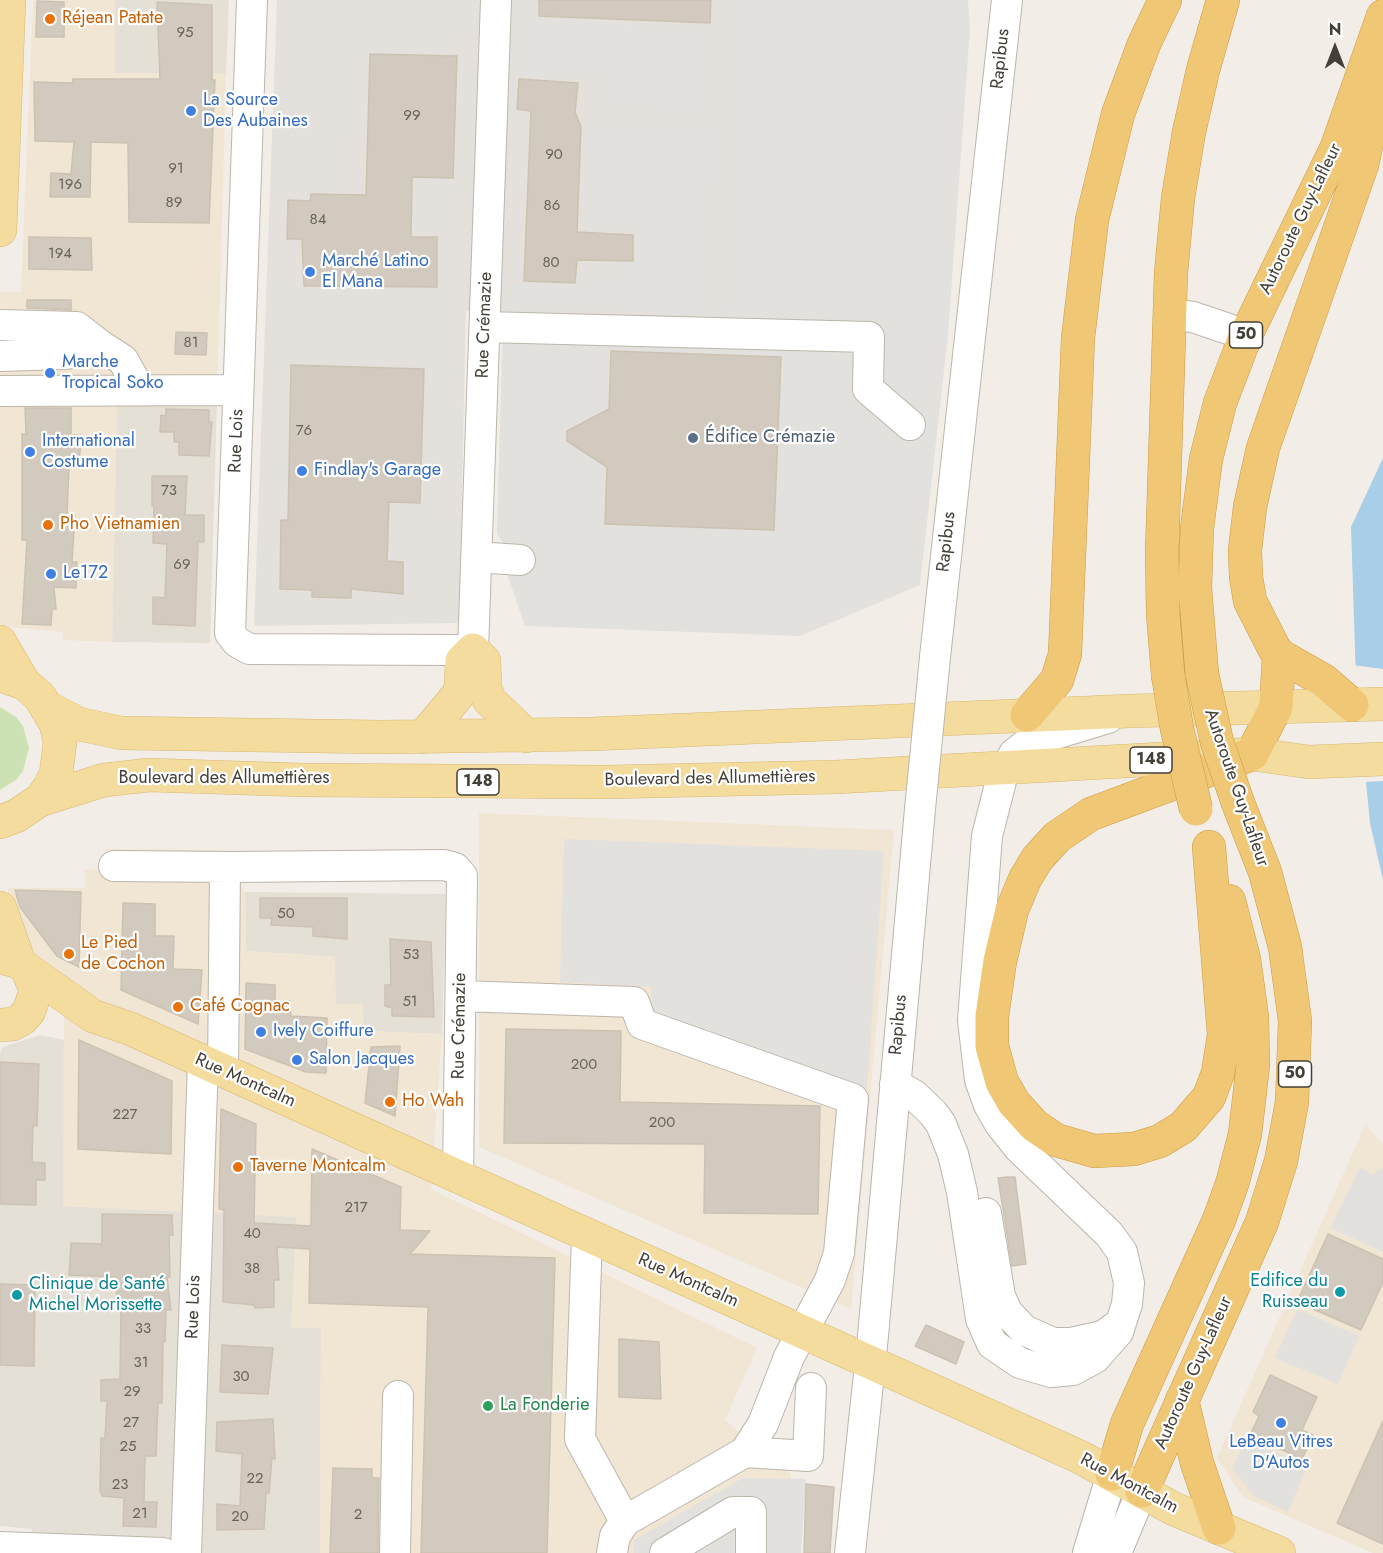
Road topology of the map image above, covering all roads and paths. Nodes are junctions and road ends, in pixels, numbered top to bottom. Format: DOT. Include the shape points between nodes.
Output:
graph roads {
  1 [pos="9,0"];
  2 [pos="252,0"];
  3 [pos="496,0"];
  4 [pos="1007,0"];
  5 [pos="1165,0"];
  6 [pos="1223,0"];
  7 [pos="1383,16"];
  8 [pos="1383,66"];
  9 [pos="0,230"];
  10 [pos="1169,314"];
  11 [pos="0,325"];
  12 [pos="485,327"];
  13 [pos="1246,335"];
  14 [pos="100,345"];
  15 [pos="0,356"];
  16 [pos="140,390"];
  17 [pos="238,390"];
  18 [pos="0,391"];
  19 [pos="910,425"];
  20 [pos="476,557"];
  21 [pos="520,560"];
  22 [pos="0,642"];
  23 [pos="473,650"];
  24 [pos="1279,655"];
  25 [pos="12,679"];
  26 [pos="1350,701"];
  27 [pos="1276,706"];
  28 [pos="50,709"];
  29 [pos="1131,711"];
  30 [pos="1027,715"];
  31 [pos="527,736"];
  32 [pos="423,737"];
  33 [pos="1252,754"];
  34 [pos="1383,759"];
  35 [pos="1007,768"];
  36 [pos="19,813"];
  37 [pos="1209,847"];
  38 [pos="0,850"];
  39 [pos="114,866"];
  40 [pos="225,867"];
  41 [pos="0,908"];
  42 [pos="15,962"];
  43 [pos="461,996"];
  44 [pos="93,1016"];
  45 [pos="9,1025"];
  46 [pos="213,1066"];
  47 [pos="895,1084"];
  48 [pos="1007,1092"];
  49 [pos="1025,1153"];
  50 [pos="458,1177"];
  51 [pos="587,1236"];
  52 [pos="801,1332"];
  53 [pos="870,1364"];
  54 [pos="811,1388"];
  55 [pos="398,1396"];
  56 [pos="1182,1400"];
  57 [pos="745,1452"];
  58 [pos="1112,1474"];
  59 [pos="1142,1491"];
  60 [pos="625,1521"];
  61 [pos="1219,1528"];
  62 [pos="0,1547"];
  63 [pos="163,1553"];
  64 [pos="186,1553"];
  65 [pos="395,1553"];
  66 [pos="612,1553"];
  67 [pos="664,1553"];
  68 [pos="751,1553"];
  69 [pos="850,1553"];
  70 [pos="1088,1553"];
  71 [pos="1116,1553"];
  72 [pos="1280,1553"];
  1 -- 9 [label="main road"];
  2 -- 17 [label="street, Rue Lois"];
  3 -- 12 [label="street, Rue Crémazie"];
  4 -- 47 [label="street, Rapibus, bridge" via="935,657"];
  5 -- 30 [label="highway" via="1121,104 1092,220 1078,338 1065,654 1057,680"];
  6 -- 10 [label="highway, Autoroute Guy-Lafleur / 50" via="1203,70 1178,198"];
  7 -- 13 [label="highway, Autoroute Guy-Lafleur / 50" via="1337,147"];
  8 -- 24 [label="highway" via="1362,165 1269,426 1251,498 1245,550 1248,590 1258,619"];
  10 -- 13 [label="street" via="1193,317"];
  10 -- 37 [label="highway, Autoroute Guy-Lafleur / 50, bridge" via="1163,614 1181,752"];
  11 -- 14 [label="street" via="77,327"];
  12 -- 19 [label="street" via="869,337 868,389"];
  12 -- 20 [label="street, Rue Crémazie"];
  13 -- 56 [label="highway, Autoroute Guy-Lafleur / 50, bridge" via="1220,403 1201,482 1195,588 1202,674 1217,742 1271,894 1285,947 1295,1021 1294,1082 1286,1139 1269,1200"];
  14 -- 15 [label="street" via="66,354"];
  14 -- 16 [label="street" via="123,360"];
  16 -- 17 [label="street"];
  16 -- 18 [label="street"];
  17 -- 23 [label="street, Rue Lois" via="230,620 230,633 237,642 249,649"];
  20 -- 21 [label="street"];
  20 -- 23 [label="street, Rue Crémazie"];
  22 -- 25 [label="main road"];
  23 -- 31 [label="main road" via="484,661 489,700"];
  23 -- 32 [label="main road" via="462,661 458,696"];
  24 -- 26 [label="highway" via="1311,672"];
  24 -- 27 [label="highway"];
  25 -- 28 [label="main road" via="40,696"];
  26 -- 27 [label="main road"];
  27 -- 29 [label="main road"];
  27 -- 33 [label="highway"];
  28 -- 32 [label="main road" via="79,724 121,733"];
  28 -- 36 [label="main road" via="57,724 60,756 56,774"];
  29 -- 30 [label="main road"];
  29 -- 35 [label="street" via="1029,742 1014,754"];
  30 -- 31 [label="main road"];
  31 -- 32 [label="main road"];
  33 -- 34 [label="main road, Boulevard des Allumettières" via="1309,762"];
  33 -- 35 [label="main road, Boulevard des Allumettières / 148"];
  33 -- 48 [label="highway" via="1091,814 1057,837 1037,859 1012,910 993,1001 992,1046"];
  35 -- 36 [label="main road, Boulevard des Allumettières / 148" via="836,777 605,782 149,775 104,780"];
  35 -- 49 [label="street" via="995,797 987,836 973,1030 977,1068 989,1104"];
  36 -- 38 [label="main road"];
  37 -- 48 [label="highway" via="1224,1035 1218,1073 1202,1108 1183,1127 1160,1141 1107,1152 1056,1140 1029,1120"];
  37 -- 58 [label="highway, Autoroute Guy-Lafleur / 50" via="1233,914 1248,981 1253,1057 1249,1110 1240,1159 1226,1202 1127,1424"];
  39 -- 40 [label="street"];
  40 -- 43 [label="street, Rue Crémazie" via="444,864 455,868 462,876"];
  40 -- 46 [label="street, Rue Lois"];
  41 -- 42 [label="main road"];
  42 -- 44 [label="main road, Rue Montcalm"];
  42 -- 45 [label="main road" via="36,990 34,1001"];
  43 -- 50 [label="street, Rue Crémazie"];
  43 -- 52 [label="street" via="634,1002 642,1024 853,1099 839,1253 830,1280"];
  44 -- 45 [label="main road, Rue Montcalm"];
  44 -- 46 [label="main road, Rue Montcalm"];
  46 -- 50 [label="main road, Rue Montcalm"];
  46 -- 64 [label="street, Rue Lois"];
  47 -- 49 [label="street" via="925,1104 963,1144 975,1166 998,1287 1007,1312 1016,1323 1043,1340 1071,1343 1103,1336 1115,1328 1123,1314 1130,1283 1118,1244"];
  47 -- 53 [label="street, Rapibus"];
  48 -- 49 [label="street"];
  50 -- 51 [label="main road, Rue Montcalm"];
  51 -- 52 [label="main road, Rue Montcalm"];
  51 -- 60 [label="street" via="580,1439"];
  52 -- 53 [label="main road, Rue Montcalm"];
  52 -- 57 [label="street" via="763,1424"];
  53 -- 58 [label="main road, Rue Montcalm"];
  53 -- 69 [label="street, Rapibus"];
  54 -- 57 [label="street" via="808,1456"];
  55 -- 65 [label="street"];
  56 -- 59 [label="highway, Autoroute Guy-Lafleur / 50"];
  56 -- 61 [label="highway" via="1197,1463"];
  57 -- 60 [label="street"];
  58 -- 59 [label="main road, Rue Montcalm"];
  58 -- 70 [label="street"];
  59 -- 61 [label="main road, Rue Montcalm"];
  59 -- 71 [label="street"];
  60 -- 66 [label="street" via="615,1536"];
  61 -- 72 [label="main road, Rue Montcalm"];
  62 -- 63 [label="street"];
  67 -- 68 [label="street" via="733,1512 751,1512"];
}
